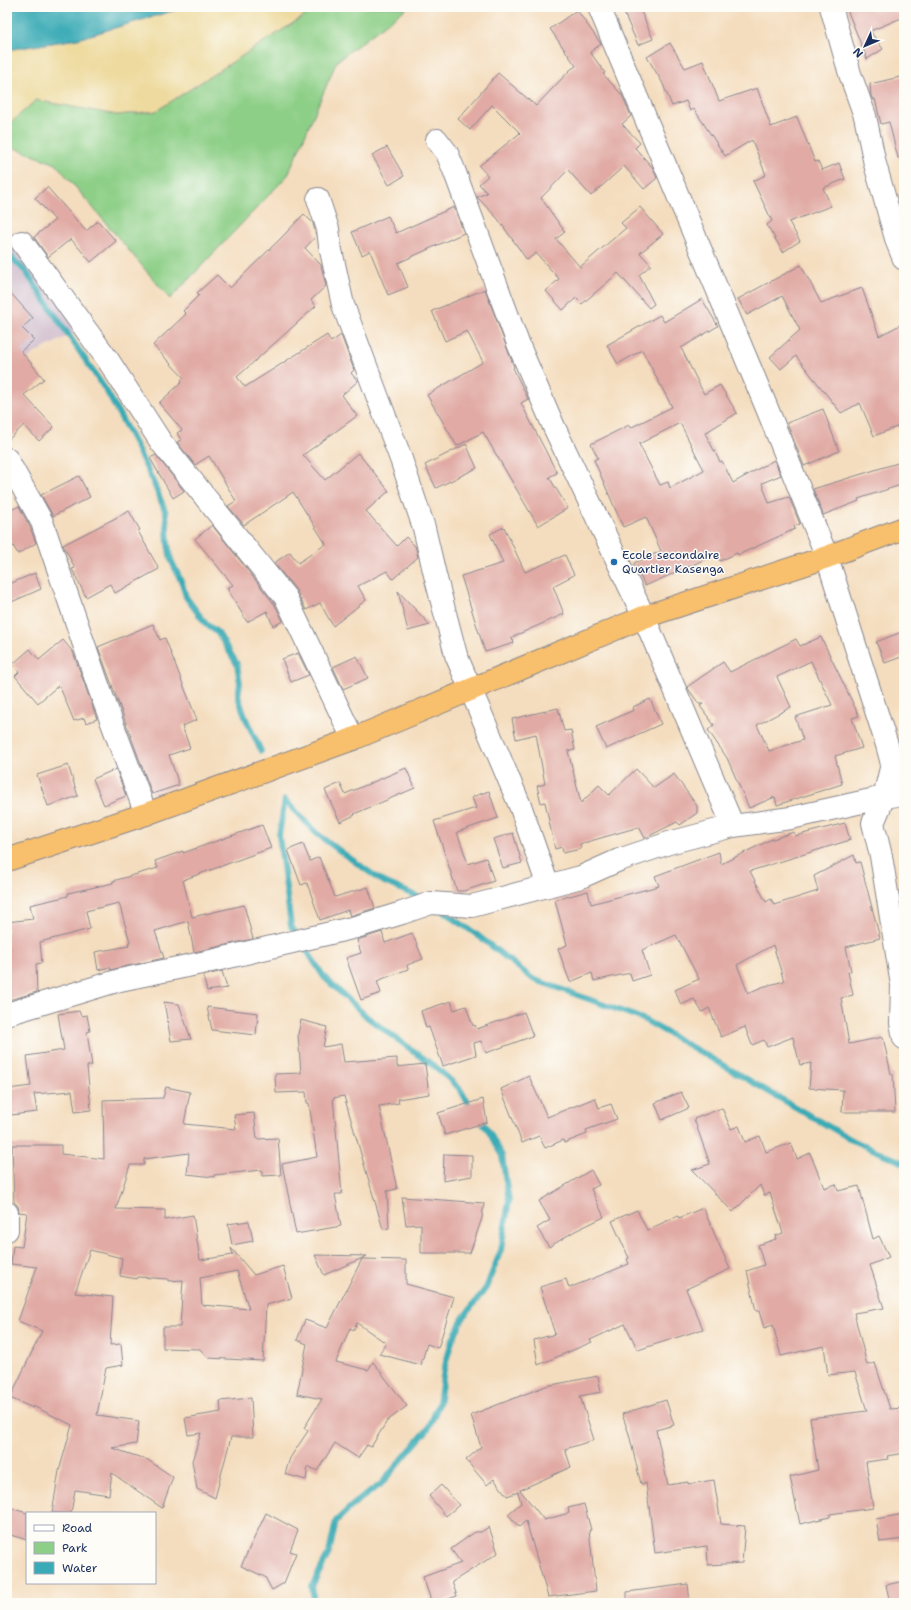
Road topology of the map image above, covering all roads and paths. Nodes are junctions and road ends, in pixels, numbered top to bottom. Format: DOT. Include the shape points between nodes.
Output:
graph roads {
  1 [pos="599,7"];
  2 [pos="831,7"];
  3 [pos="437,140"];
  4 [pos="318,199"];
  5 [pos="22,242"];
  6 [pos="904,259"];
  7 [pos="7,459"];
  8 [pos="904,528"];
  9 [pos="827,557"];
  10 [pos="644,617"];
  11 [pos="471,690"];
  12 [pos="353,739"];
  13 [pos="894,795"];
  14 [pos="146,814"];
  15 [pos="733,826"];
  16 [pos="7,860"];
  17 [pos="548,886"];
  18 [pos="7,1014"];
  19 [pos="904,1038"];
  20 [pos="7,1213"];
  21 [pos="7,1230"];
  1 -- 9 [label="street"];
  2 -- 6 [label="street"];
  3 -- 10 [label="street" via="447,153 454,170 519,346 554,427"];
  4 -- 11 [label="street" via="328,230 343,305 412,489 456,655"];
  5 -- 12 [label="street" via="108,360 161,442 286,598"];
  7 -- 14 [label="street" via="42,522 99,688"];
  8 -- 9 [label="highway"];
  9 -- 10 [label="highway"];
  9 -- 13 [label="street" via="892,764"];
  10 -- 11 [label="highway"];
  10 -- 15 [label="street"];
  11 -- 12 [label="highway"];
  11 -- 17 [label="street" via="521,808"];
  12 -- 14 [label="highway"];
  13 -- 15 [label="street" via="791,818"];
  13 -- 19 [label="street" via="873,823 881,856 902,985 901,1023"];
  14 -- 16 [label="highway"];
  15 -- 17 [label="street" via="626,857 581,877"];
  17 -- 18 [label="street" via="472,906 431,903 356,927 120,980"];
  20 -- 21 [label="street"];
}
